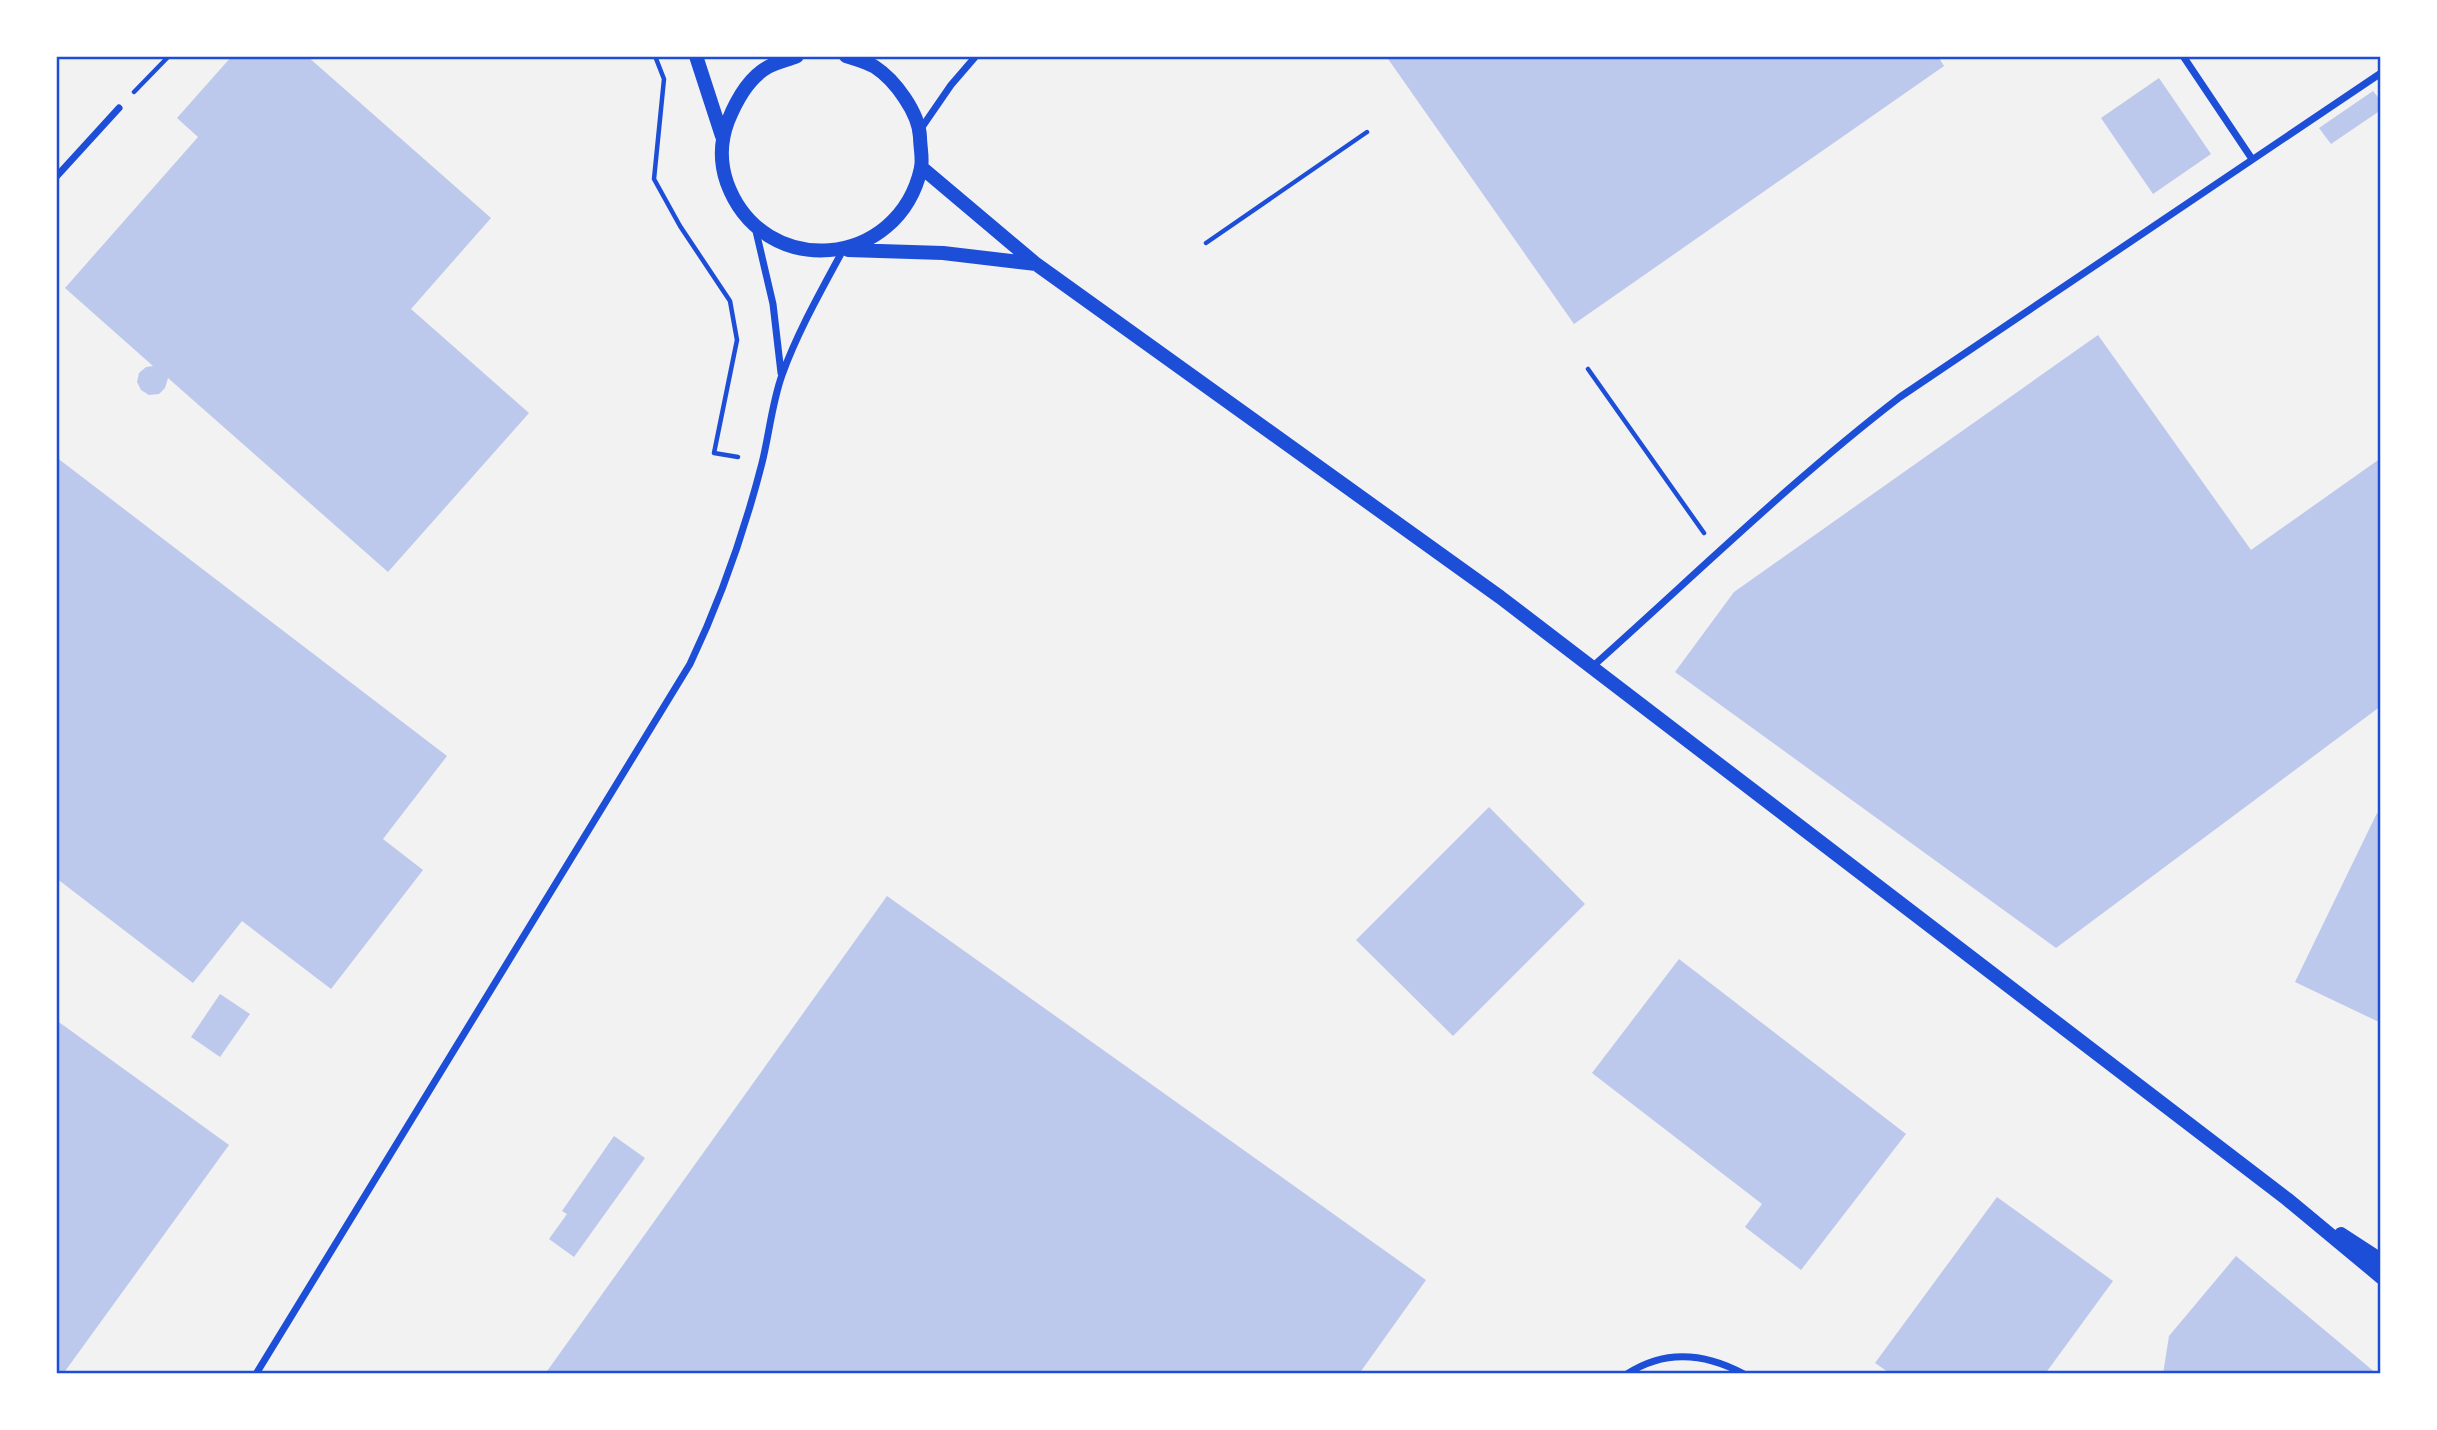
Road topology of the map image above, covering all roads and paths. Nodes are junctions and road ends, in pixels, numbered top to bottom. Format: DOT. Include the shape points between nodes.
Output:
graph roads {
  1 [pos="169,56"];
  2 [pos="655,56"];
  3 [pos="696,56"];
  4 [pos="797,56"];
  5 [pos="846,56"];
  6 [pos="976,56"];
  7 [pos="2183,56"];
  8 [pos="2381,73"];
  9 [pos="119,108"];
  10 [pos="920,131"];
  11 [pos="1367,132"];
  12 [pos="723,136"];
  13 [pos="2252,159"];
  14 [pos="921,167"];
  15 [pos="56,177"];
  16 [pos="755,227"];
  17 [pos="1206,243"];
  18 [pos="843,250"];
  19 [pos="1036,264"];
  20 [pos="1588,369"];
  21 [pos="781,377"];
  22 [pos="738,457"];
  23 [pos="1719,554"];
  24 [pos="1592,667"];
  25 [pos="2287,1199"];
  26 [pos="2381,1260"];
  27 [pos="2381,1277"];
  28 [pos="256,1374"];
  29 [pos="1627,1374"];
  30 [pos="1744,1374"];
  1 -- 9 [label="path"];
  2 -- 22 [label="path" via="664,79 654,179 730,301 737,340 714,453"];
  3 -- 12 [label="main road"];
  4 -- 12 [label="main road" via="766,68 737,98"];
  5 -- 10 [label="main road" via="875,67 904,94"];
  6 -- 10 [label="street"];
  7 -- 13 [label="street"];
  8 -- 13 [label="street"];
  9 -- 15 [label="street"];
  10 -- 14 [label="main road"];
  11 -- 17 [label="path"];
  12 -- 16 [label="main road" via="722,169 734,201"];
  13 -- 23 [label="street" via="1900,397"];
  14 -- 18 [label="main road" via="907,205 879,234"];
  14 -- 19 [label="main road"];
  16 -- 18 [label="main road" via="781,244 812,251"];
  16 -- 21 [label="street" via="773,304"];
  18 -- 19 [label="main road" via="943,253"];
  18 -- 21 [label="street" via="806,317"];
  19 -- 24 [label="main road"];
  20 -- 23 [label="path"];
  21 -- 28 [label="street" via="740,544 690,664"];
  23 -- 24 [label="street"];
  24 -- 25 [label="main road"];
  25 -- 26 [label="main road"];
  25 -- 27 [label="main road"];
  29 -- 30 [label="street" via="1641,1365 1676,1356"];
}
